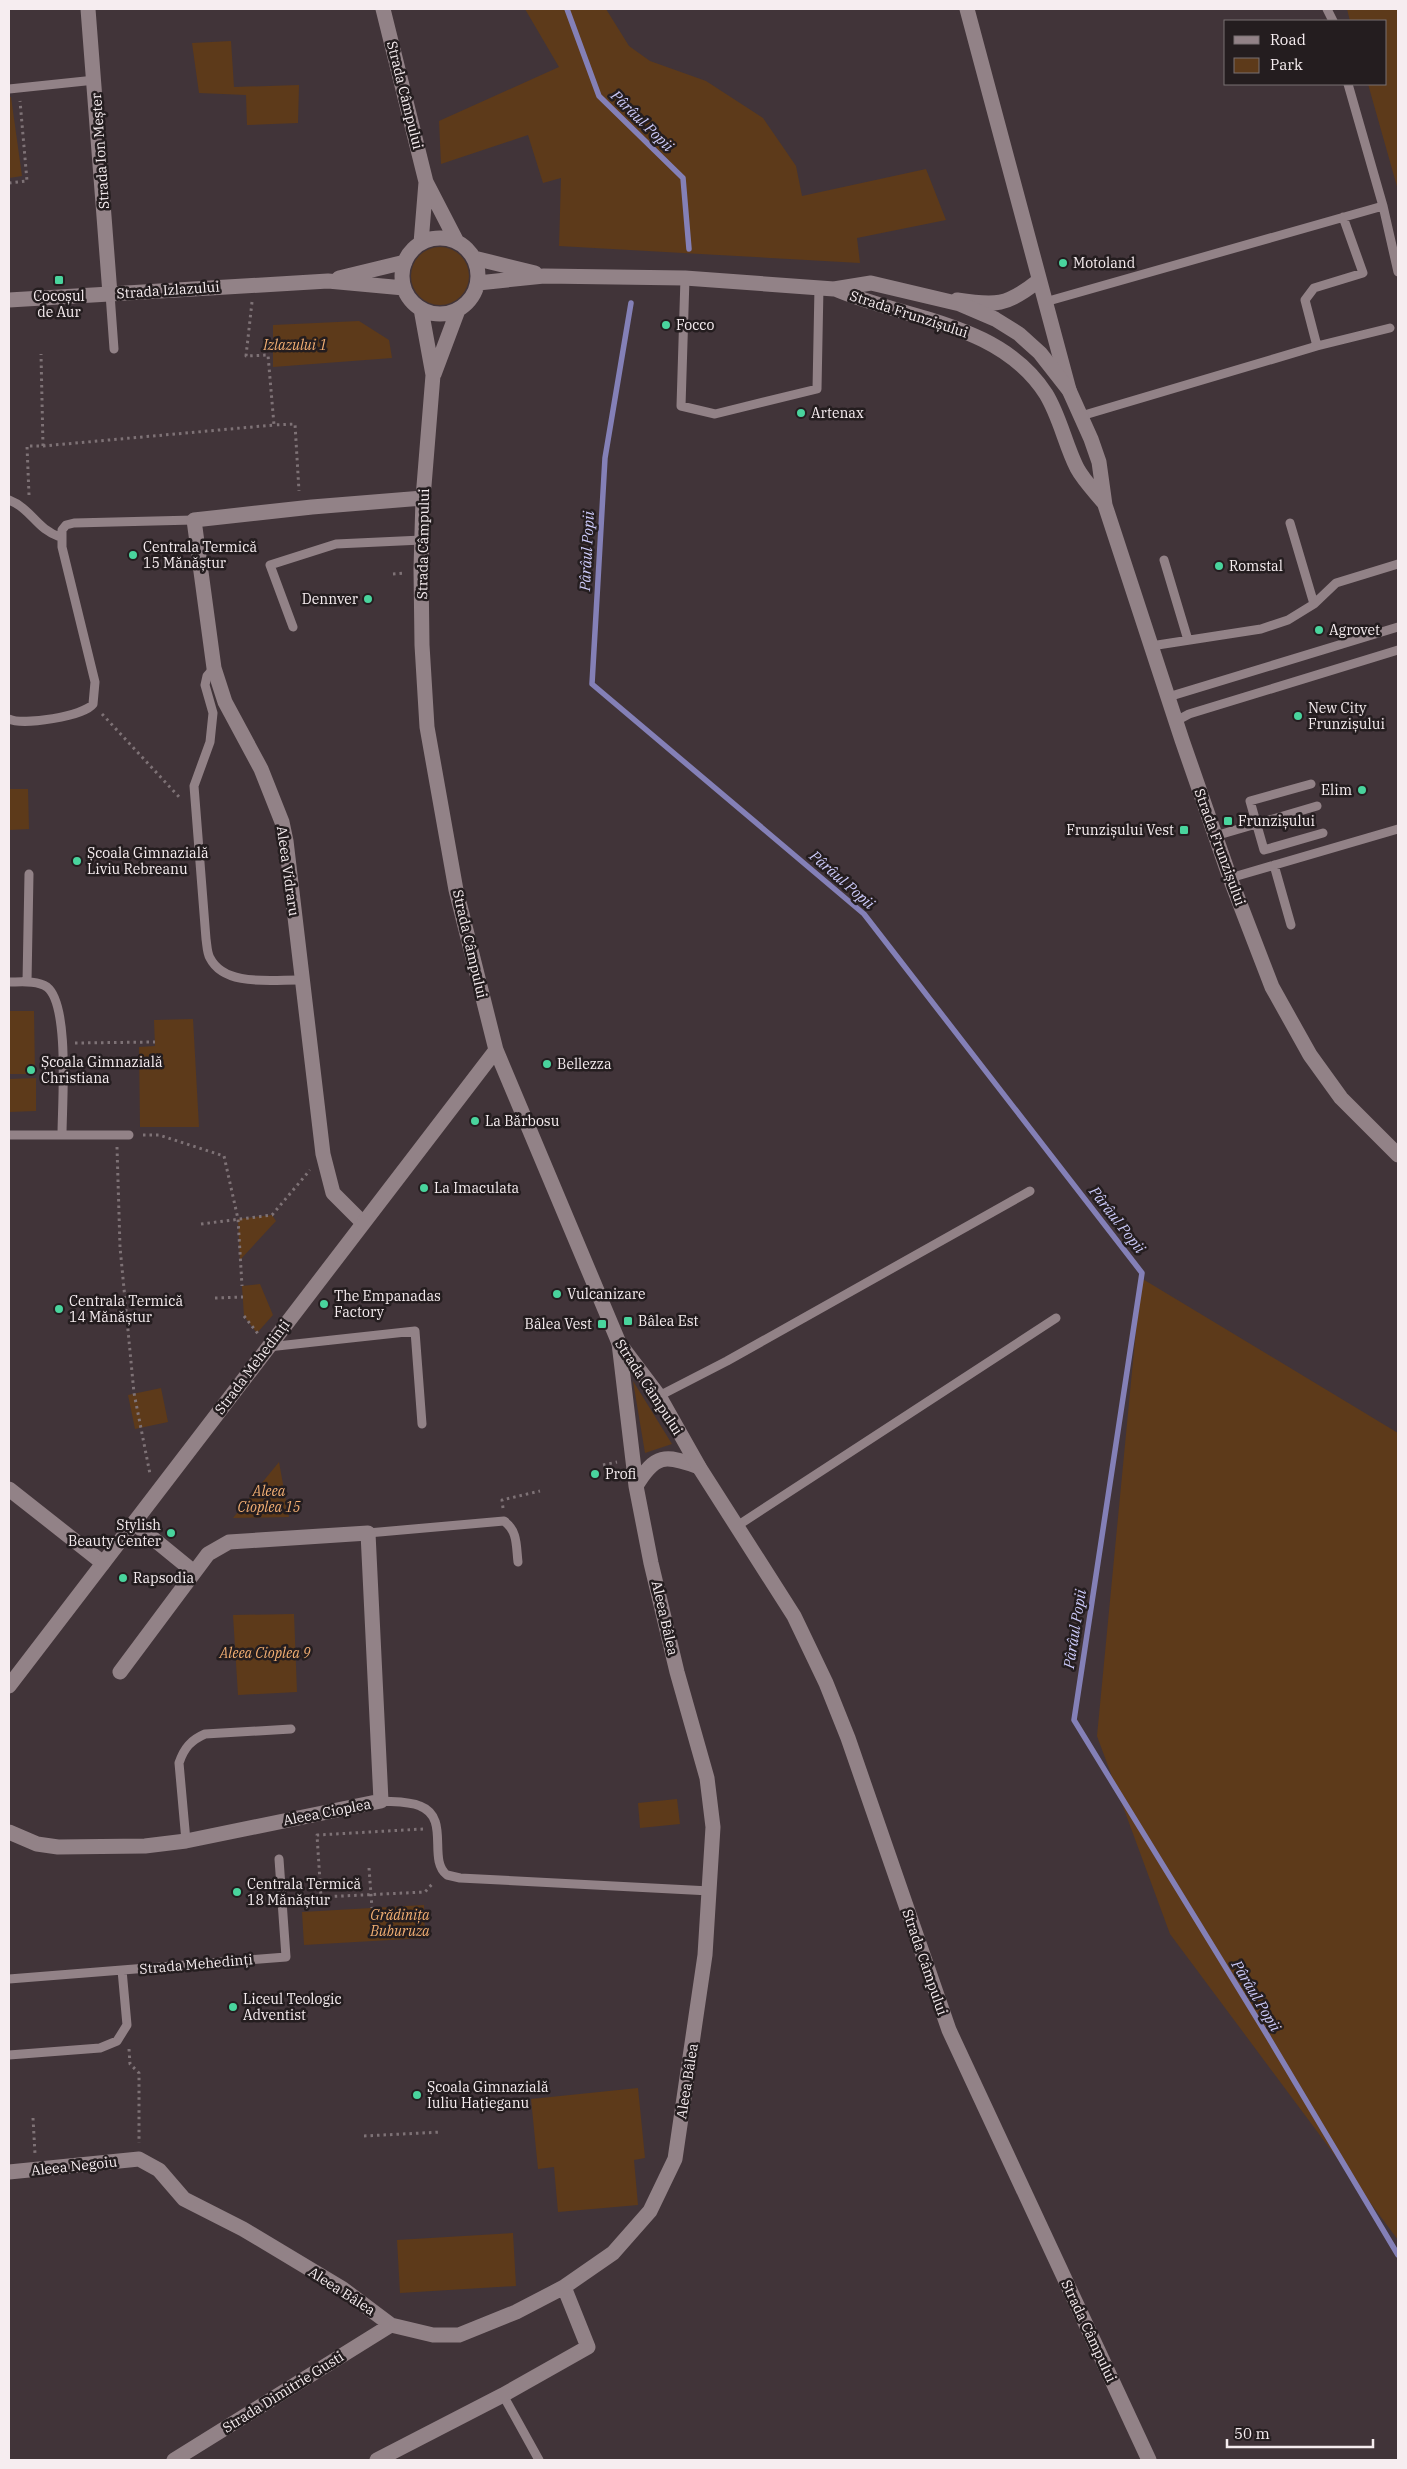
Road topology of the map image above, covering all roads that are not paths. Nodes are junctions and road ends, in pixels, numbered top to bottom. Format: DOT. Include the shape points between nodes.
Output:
graph roads {
  1 [pos="88,9"];
  2 [pos="383,9"];
  3 [pos="967,9"];
  4 [pos="95,80"];
  5 [pos="1348,85"];
  6 [pos="9,89"];
  7 [pos="426,182"];
  8 [pos="1383,206"];
  9 [pos="1343,217"];
  10 [pos="457,242"];
  11 [pos="421,244"];
  12 [pos="474,258"];
  13 [pos="405,262"];
  14 [pos="1398,272"];
  15 [pos="544,276"];
  16 [pos="685,278"];
  17 [pos="328,281"];
  18 [pos="1038,281"];
  19 [pos="478,283"];
  20 [pos="404,288"];
  21 [pos="826,288"];
  22 [pos="110,294"];
  23 [pos="936,297"];
  24 [pos="9,300"];
  25 [pos="1045,302"];
  26 [pos="421,309"];
  27 [pos="458,310"];
  28 [pos="1390,328"];
  29 [pos="1317,346"];
  30 [pos="114,349"];
  31 [pos="433,375"];
  32 [pos="1069,390"];
  33 [pos="1081,416"];
  34 [pos="423,498"];
  35 [pos="9,500"];
  36 [pos="1105,505"];
  37 [pos="194,520"];
  38 [pos="1290,523"];
  39 [pos="60,537"];
  40 [pos="422,540"];
  41 [pos="1164,560"];
  42 [pos="1398,564"];
  43 [pos="1314,604"];
  44 [pos="293,627"];
  45 [pos="1398,627"];
  46 [pos="1188,640"];
  47 [pos="1152,646"];
  48 [pos="1398,650"];
  49 [pos="214,668"];
  50 [pos="1168,697"];
  51 [pos="9,719"];
  52 [pos="1176,721"];
  53 [pos="1311,784"];
  54 [pos="1317,806"];
  55 [pos="1257,824"];
  56 [pos="1398,829"];
  57 [pos="1323,833"];
  58 [pos="1215,836"];
  59 [pos="1274,865"];
  60 [pos="30,874"];
  61 [pos="1230,878"];
  62 [pos="1291,925"];
  63 [pos="303,980"];
  64 [pos="9,982"];
  65 [pos="28,982"];
  66 [pos="496,1050"];
  67 [pos="62,1135"];
  68 [pos="129,1135"];
  69 [pos="9,1136"];
  70 [pos="1398,1155"];
  71 [pos="1030,1191"];
  72 [pos="362,1222"];
  73 [pos="1056,1318"];
  74 [pos="619,1343"];
  75 [pos="268,1347"];
  76 [pos="658,1396"];
  77 [pos="422,1424"];
  78 [pos="699,1467"];
  79 [pos="636,1486"];
  80 [pos="9,1489"];
  81 [pos="134,1524"];
  82 [pos="737,1526"];
  83 [pos="368,1532"];
  84 [pos="518,1562"];
  85 [pos="103,1563"];
  86 [pos="194,1572"];
  87 [pos="120,1672"];
  88 [pos="9,1686"];
  89 [pos="291,1729"];
  90 [pos="381,1802"];
  91 [pos="9,1832"];
  92 [pos="186,1841"];
  93 [pos="279,1859"];
  94 [pos="710,1891"];
  95 [pos="122,1970"];
  96 [pos="9,1980"];
  97 [pos="9,2055"];
  98 [pos="139,2159"];
  99 [pos="9,2172"];
  100 [pos="564,2287"];
  101 [pos="391,2325"];
  102 [pos="503,2395"];
  103 [pos="174,2460"];
  104 [pos="378,2460"];
  105 [pos="540,2460"];
  106 [pos="1149,2460"];
  1 -- 4 [label="street, Strada Ion Meșter"];
  2 -- 7 [label="street, Strada Câmpului"];
  3 -- 18 [label="street, Strada Frunzișului"];
  4 -- 6 [label="lane"];
  4 -- 22 [label="street, Strada Ion Meșter"];
  5 -- 8 [label="lane"];
  7 -- 10 [label="street, Strada Câmpului"];
  7 -- 11 [label="street, Strada Câmpului"];
  8 -- 9 [label="lane"];
  8 -- 14 [label="lane"];
  9 -- 25 [label="lane"];
  9 -- 29 [label="lane" via="1363,273 1314,288 1305,300"];
  10 -- 11 [label="street" via="439,239"];
  10 -- 12 [label="street"];
  11 -- 13 [label="street"];
  12 -- 15 [label="street"];
  12 -- 19 [label="street"];
  13 -- 17 [label="street, Strada Izlazului"];
  13 -- 20 [label="street"];
  15 -- 16 [label="street, Strada Frunzișului"];
  15 -- 19 [label="street"];
  16 -- 21 [label="street, Strada Frunzișului"];
  16 -- 21 [label="lane" via="682,406 715,414 817,389"];
  17 -- 20 [label="street, Strada Izlazului"];
  17 -- 22 [label="street, Strada Izlazului"];
  18 -- 23 [label="street, Strada Frunzișului" via="1020,296 990,305"];
  18 -- 25 [label="street, Strada Frunzișului"];
  19 -- 27 [label="street" via="471,298"];
  20 -- 26 [label="street"];
  21 -- 23 [label="street, Strada Frunzișului" via="871,283"];
  21 -- 36 [label="street, Strada Frunzișului" via="965,331 1014,360 1046,394 1077,469"];
  22 -- 24 [label="street, Strada Izlazului"];
  22 -- 30 [label="lane"];
  23 -- 32 [label="street, Strada Frunzișului" via="994,319 1019,334 1053,367"];
  25 -- 32 [label="street, Strada Frunzișului"];
  26 -- 27 [label="street" via="433,314"];
  26 -- 31 [label="street, Strada Câmpului"];
  27 -- 31 [label="street, Strada Câmpului"];
  28 -- 29 [label="lane"];
  29 -- 33 [label="lane"];
  31 -- 34 [label="street, Strada Câmpului"];
  32 -- 33 [label="street, Strada Frunzișului"];
  33 -- 36 [label="street, Strada Frunzișului" via="1099,462"];
  34 -- 37 [label="street"];
  34 -- 40 [label="street, Strada Câmpului"];
  35 -- 39 [label="lane" via="30,513 45,530"];
  36 -- 47 [label="street, Strada Frunzișului"];
  37 -- 39 [label="lane" via="74,523 66,525"];
  37 -- 49 [label="street, Aleea Vidraru"];
  38 -- 43 [label="lane"];
  39 -- 51 [label="lane" via="95,682 93,704 84,712 26,723"];
  40 -- 44 [label="lane" via="336,544 270,564"];
  40 -- 66 [label="street, Strada Câmpului" via="422,645 427,726 456,890"];
  41 -- 46 [label="lane"];
  42 -- 43 [label="lane" via="1336,583"];
  43 -- 46 [label="lane" via="1288,620 1261,629"];
  45 -- 50 [label="lane"];
  46 -- 47 [label="lane"];
  47 -- 50 [label="street, Strada Frunzișului"];
  48 -- 52 [label="lane" via="1189,714"];
  49 -- 63 [label="street, Aleea Vidraru" via="225,702 261,769 282,822"];
  49 -- 63 [label="lane" via="205,685 213,713 210,742 194,786 210,958 221,972 240,979"];
  50 -- 52 [label="street, Strada Frunzișului"];
  52 -- 58 [label="street, Strada Frunzișului"];
  53 -- 55 [label="lane" via="1250,801"];
  54 -- 55 [label="lane"];
  55 -- 57 [label="lane" via="1264,850"];
  55 -- 58 [label="lane"];
  56 -- 59 [label="lane"];
  58 -- 61 [label="street, Strada Frunzișului"];
  59 -- 61 [label="lane"];
  59 -- 62 [label="lane"];
  60 -- 65 [label="lane"];
  61 -- 70 [label="street, Strada Frunzișului" via="1272,987 1310,1055 1341,1098"];
  63 -- 72 [label="street, Aleea Vidraru" via="323,1154 333,1193"];
  64 -- 65 [label="lane"];
  65 -- 67 [label="lane" via="45,986 55,995 61,1016"];
  66 -- 72 [label="street, Strada Mehedinți"];
  66 -- 74 [label="street, Strada Câmpului"];
  67 -- 68 [label="lane"];
  67 -- 69 [label="lane"];
  71 -- 76 [label="lane" via="727,1361"];
  72 -- 75 [label="street, Strada Mehedinți"];
  73 -- 82 [label="lane"];
  74 -- 76 [label="street, Strada Câmpului"];
  74 -- 79 [label="street, Aleea Bâlea"];
  75 -- 77 [label="lane" via="415,1331"];
  75 -- 81 [label="street, Strada Mehedinți"];
  76 -- 78 [label="street, Strada Câmpului"];
  78 -- 79 [label="street, Strada Câmpului" via="676,1458 661,1460 647,1467"];
  78 -- 82 [label="street, Strada Câmpului"];
  79 -- 94 [label="street, Aleea Bâlea" via="677,1672 707,1778 713,1827"];
  80 -- 85 [label="street"];
  81 -- 85 [label="street, Strada Mehedinți"];
  81 -- 86 [label="street"];
  82 -- 106 [label="street, Strada Câmpului" via="794,1616 826,1683 949,2030"];
  83 -- 84 [label="lane" via="504,1521 516,1536"];
  83 -- 86 [label="street" via="229,1542 208,1554"];
  83 -- 90 [label="street, Aleea Cioplea"];
  85 -- 88 [label="street, Strada Mehedinți"];
  86 -- 87 [label="street"];
  89 -- 92 [label="lane" via="205,1734 194,1739 183,1751 179,1763"];
  90 -- 92 [label="street, Aleea Cioplea"];
  90 -- 94 [label="lane" via="419,1805 430,1811 437,1828 440,1866 443,1872 460,1878"];
  91 -- 92 [label="street, Aleea Cioplea" via="38,1844 58,1847 145,1846"];
  93 -- 95 [label="lane, Strada Mehedinți" via="286,1957"];
  94 -- 100 [label="street, Aleea Bâlea" via="703,1972 675,2159 650,2211 631,2234 613,2253"];
  95 -- 96 [label="lane, Strada Mehedinți"];
  95 -- 97 [label="lane" via="127,2025 117,2041 100,2048"];
  98 -- 99 [label="street, Aleea Negoiu"];
  98 -- 101 [label="street, Aleea Bâlea" via="159,2170 184,2199 243,2229 343,2289"];
  100 -- 101 [label="street, Aleea Bâlea" via="516,2312 459,2335 433,2335"];
  100 -- 102 [label="street" via="588,2347"];
  101 -- 103 [label="street, Strada Dimitrie Gusti"];
  102 -- 104 [label="street"];
  102 -- 105 [label="lane"];
}
